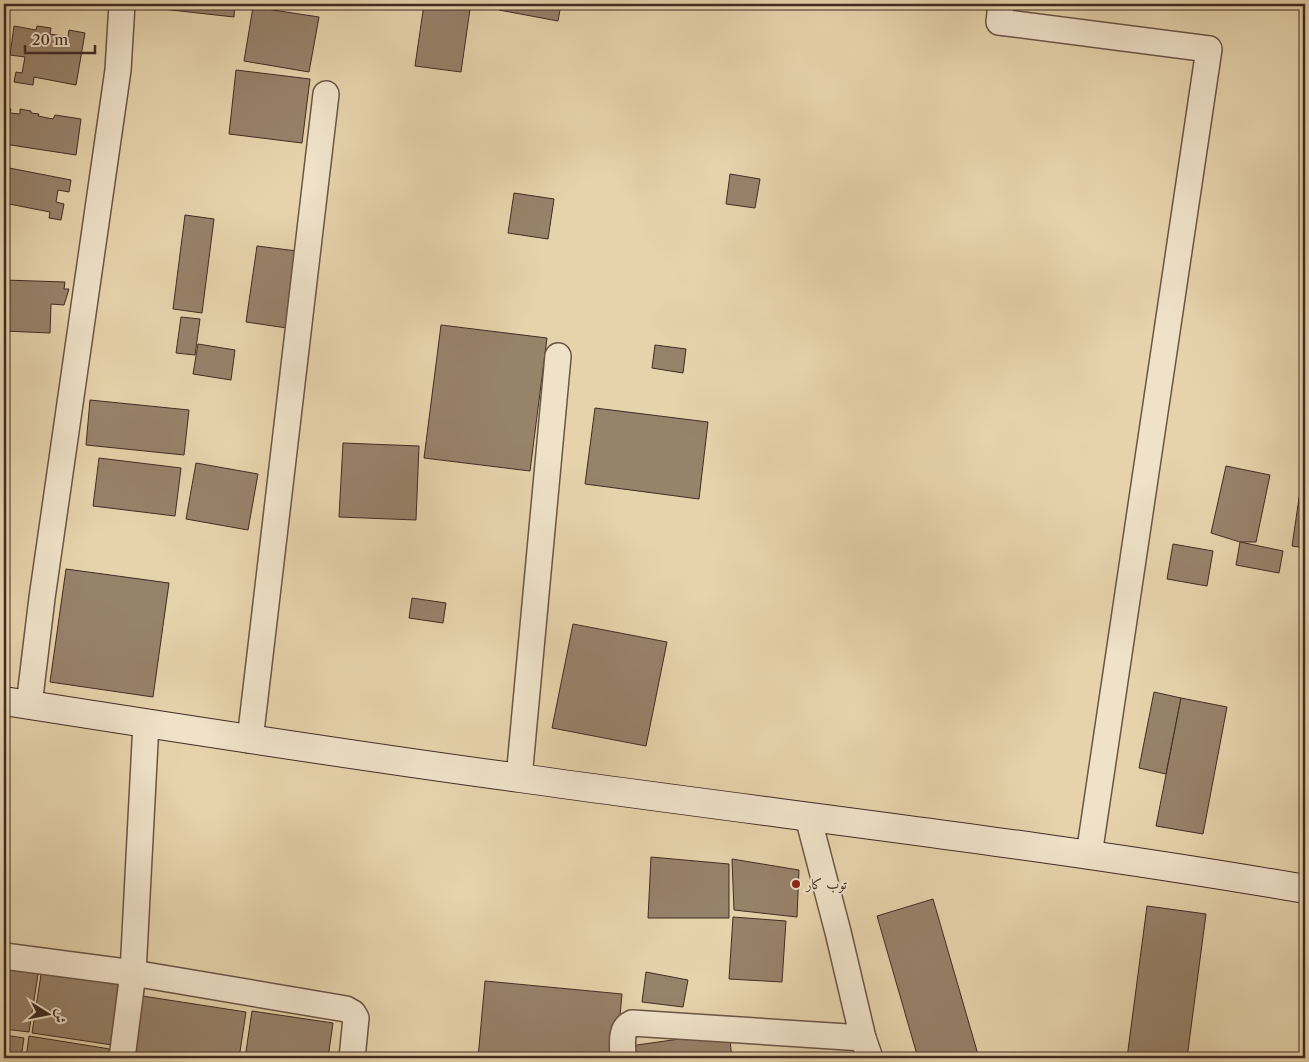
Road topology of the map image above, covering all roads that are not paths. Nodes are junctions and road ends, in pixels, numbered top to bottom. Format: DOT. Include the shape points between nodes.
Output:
graph roads {
  1 [pos="122,4"];
  2 [pos="1001,4"];
  3 [pos="326,94"];
  4 [pos="558,356"];
  5 [pos="16,703"];
  6 [pos="146,723"];
  7 [pos="250,740"];
  8 [pos="520,778"];
  9 [pos="808,817"];
  10 [pos="1089,855"];
  11 [pos="1305,889"];
  12 [pos="4,956"];
  13 [pos="134,973"];
  14 [pos="867,1048"];
  15 [pos="122,1058"];
  16 [pos="352,1058"];
  17 [pos="623,1058"];
  1 -- 5 [label="street" via="118,70 42,598"];
  2 -- 10 [label="street" via="999,22 1209,49"];
  3 -- 7 [label="street"];
  4 -- 8 [label="street"];
  5 -- 6 [label="street"];
  6 -- 7 [label="street"];
  6 -- 13 [label="street"];
  7 -- 8 [label="street"];
  8 -- 9 [label="street"];
  9 -- 10 [label="street"];
  9 -- 14 [label="street"];
  10 -- 11 [label="street"];
  12 -- 13 [label="street"];
  13 -- 15 [label="street"];
  13 -- 16 [label="street" via="346,1009 356,1018"];
  14 -- 17 [label="street" via="632,1023 623,1032"];
}
